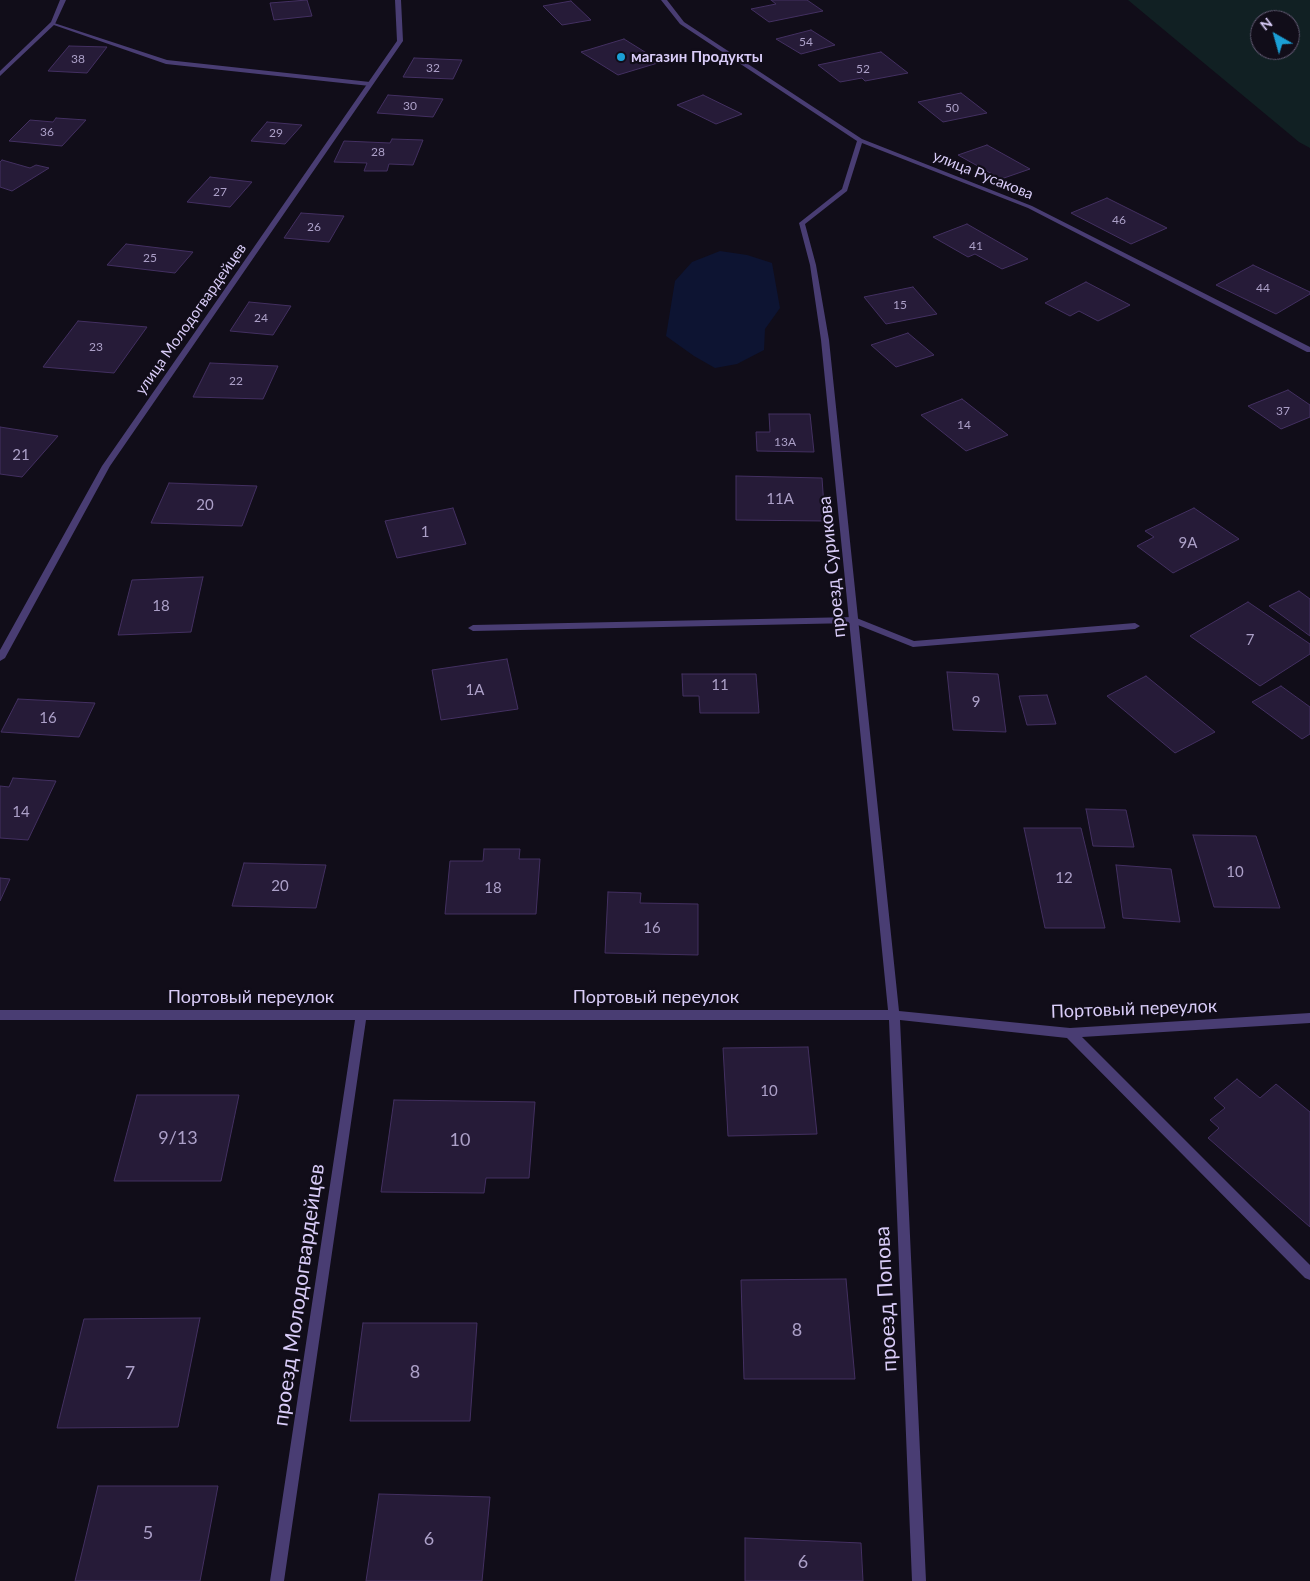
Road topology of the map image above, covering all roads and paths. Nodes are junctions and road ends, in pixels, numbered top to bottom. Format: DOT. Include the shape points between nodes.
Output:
graph roads {
  1 [pos="63,0"];
  2 [pos="398,0"];
  3 [pos="664,0"];
  4 [pos="53,23"];
  5 [pos="0,74"];
  6 [pos="370,84"];
  7 [pos="860,140"];
  8 [pos="1310,350"];
  9 [pos="854,620"];
  10 [pos="1135,626"];
  11 [pos="473,628"];
  12 [pos="0,658"];
  13 [pos="894,1014"];
  14 [pos="0,1015"];
  15 [pos="361,1015"];
  16 [pos="1310,1018"];
  17 [pos="1070,1033"];
  18 [pos="1310,1274"];
  19 [pos="277,1581"];
  20 [pos="918,1581"];
  1 -- 4 [label="street"];
  2 -- 6 [label="street, улица Молодогвардейцев" via="400,41"];
  3 -- 7 [label="street, улица Русакова" via="682,23"];
  4 -- 5 [label="street"];
  4 -- 6 [label="street" via="166,62"];
  6 -- 12 [label="street, улица Молодогвардейцев" via="106,466"];
  7 -- 8 [label="street, улица Русакова" via="1030,207"];
  7 -- 9 [label="street, проезд Сурикова" via="845,190 802,223 813,265 825,340"];
  9 -- 10 [label="street" via="913,644"];
  9 -- 11 [label="street"];
  9 -- 13 [label="street, проезд Сурикова"];
  13 -- 15 [label="street, Портовый переулок"];
  13 -- 17 [label="street, Портовый переулок"];
  13 -- 20 [label="street, проезд Попова"];
  14 -- 15 [label="street, Портовый переулок"];
  15 -- 19 [label="street, проезд Молодогвардейцев"];
  16 -- 17 [label="street, Портовый переулок"];
  17 -- 18 [label="street"];
}
